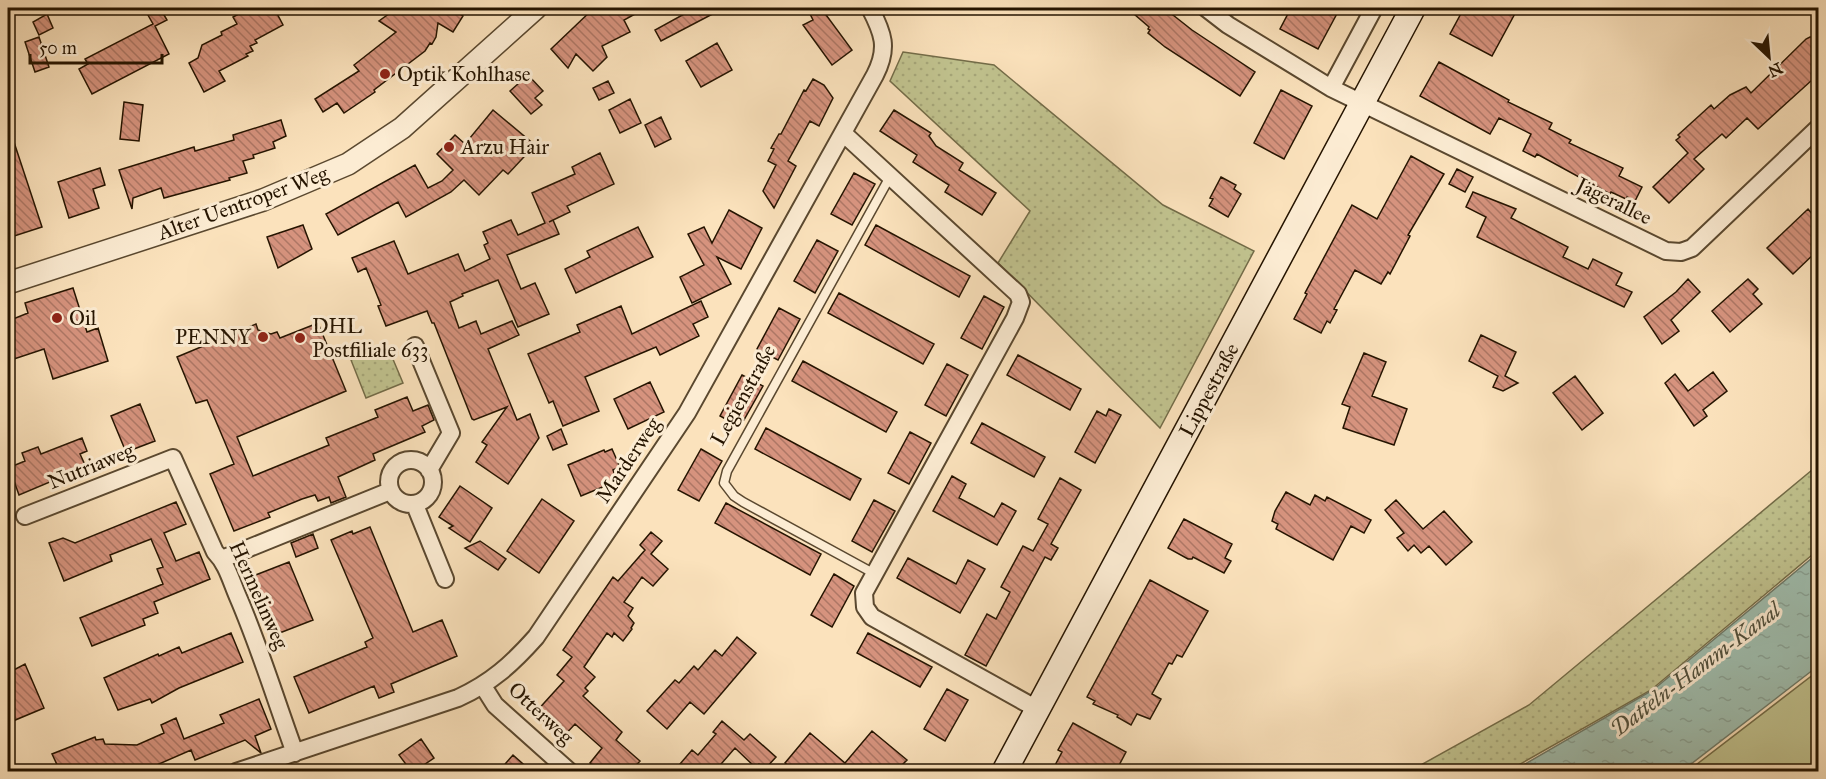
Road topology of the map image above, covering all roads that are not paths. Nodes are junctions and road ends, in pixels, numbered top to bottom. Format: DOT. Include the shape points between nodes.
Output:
graph roads {
  1 [pos="536,8"];
  2 [pos="870,8"];
  3 [pos="1206,8"];
  4 [pos="1374,8"];
  5 [pos="1413,8"];
  6 [pos="1331,88"];
  7 [pos="1362,103"];
  8 [pos="1818,128"];
  9 [pos="843,133"];
  10 [pos="891,175"];
  11 [pos="8,283"];
  12 [pos="415,346"];
  13 [pos="174,458"];
  14 [pos="429,470"];
  15 [pos="390,491"];
  16 [pos="415,505"];
  17 [pos="25,516"];
  18 [pos="222,559"];
  19 [pos="875,574"];
  20 [pos="445,579"];
  21 [pos="483,686"];
  22 [pos="1037,709"];
  23 [pos="295,753"];
  24 [pos="236,771"];
  25 [pos="570,771"];
  26 [pos="1004,771"];
  1 -- 11 [label="street, Alter Uentroper Weg" via="402,128 348,164 264,200"];
  2 -- 9 [label="street, Marderweg" via="884,46 881,64"];
  3 -- 6 [label="street, Jägerallee"];
  4 -- 6 [label="street"];
  5 -- 7 [label="main road, Lippestraße"];
  6 -- 7 [label="street, Jägerallee"];
  7 -- 8 [label="street, Jägerallee" via="1666,251 1681,252 1692,248"];
  7 -- 22 [label="main road, Lippestraße"];
  9 -- 10 [label="street"];
  9 -- 21 [label="street, Marderweg" via="687,412 536,637 515,661"];
  10 -- 19 [label="street" via="1018,294 1021,302"];
  10 -- 19 [label="lane, Legienstraße" via="726,471 724,483 743,502"];
  12 -- 14 [label="street" via="451,433"];
  13 -- 17 [label="street, Nutriaweg"];
  13 -- 18 [label="street, Hermelinweg" via="215,552"];
  14 -- 15 [label="street" via="414,460 406,460 395,466 388,480"];
  14 -- 16 [label="street" via="433,479 430,494"];
  15 -- 16 [label="street" via="404,504"];
  15 -- 18 [label="street"];
  16 -- 20 [label="street"];
  18 -- 23 [label="street, Hermelinweg" via="265,663"];
  19 -- 22 [label="street" via="864,593 865,607 872,617"];
  21 -- 23 [label="street, Marderweg"];
  21 -- 25 [label="street, Otterweg" via="495,705"];
  22 -- 26 [label="main road, Lippestraße"];
  23 -- 24 [label="street, Marderweg"];
}
